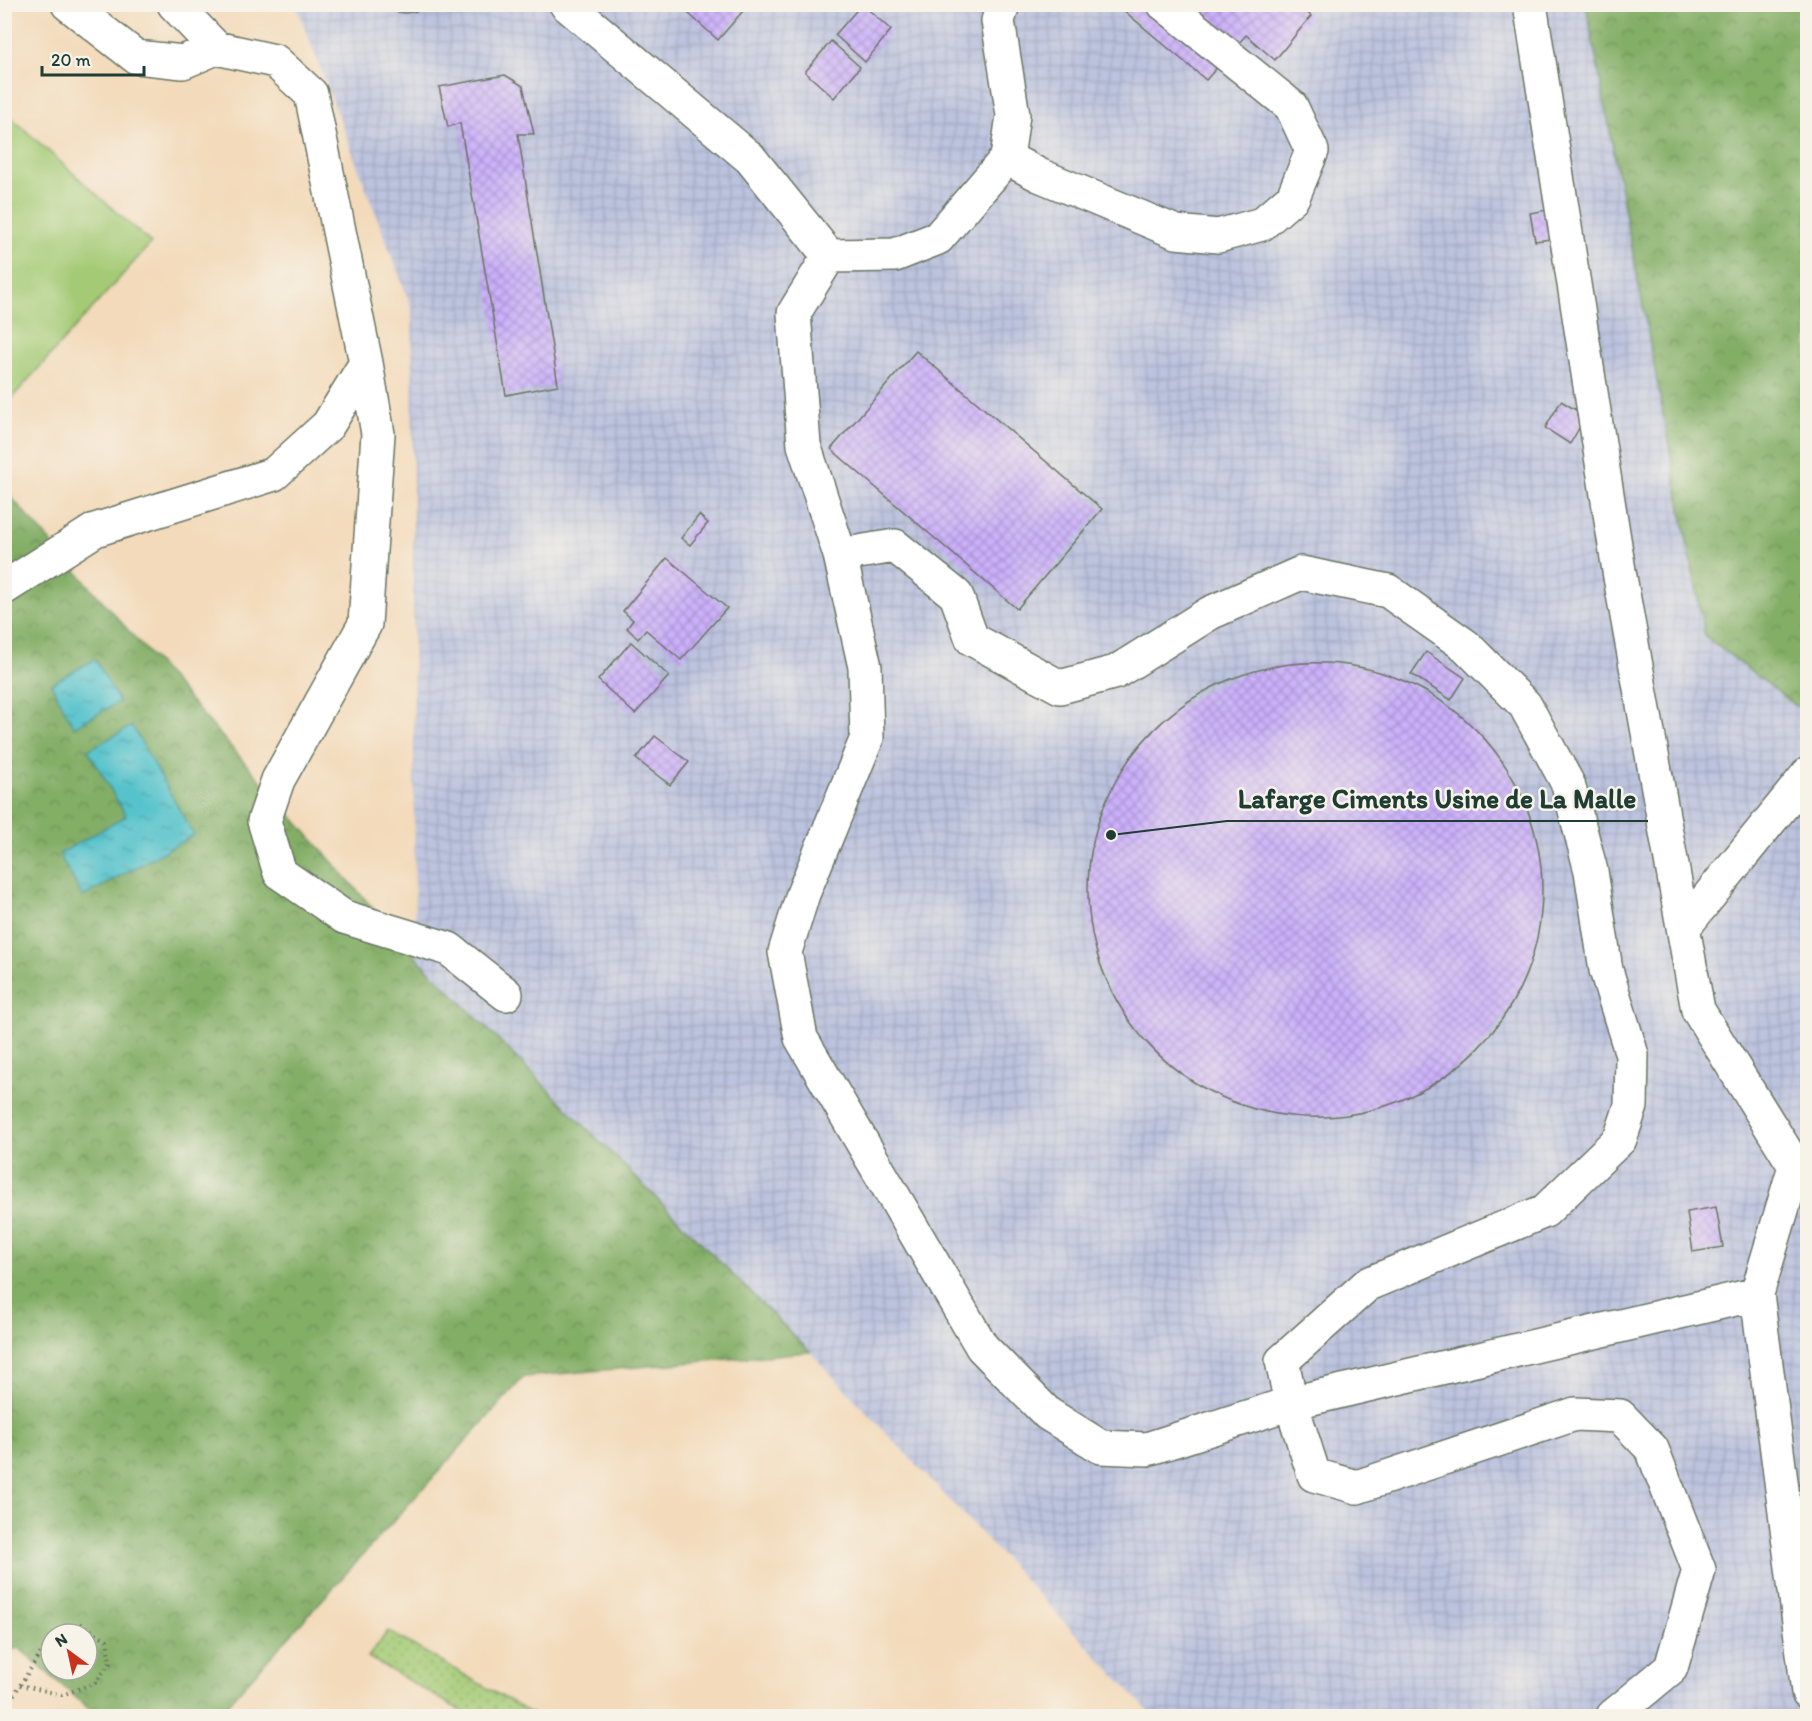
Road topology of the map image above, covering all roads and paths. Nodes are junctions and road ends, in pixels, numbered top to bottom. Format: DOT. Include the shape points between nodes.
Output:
graph roads {
  1 [pos="68,4"];
  2 [pos="174,4"];
  3 [pos="566,4"];
  4 [pos="1003,4"];
  5 [pos="1164,4"];
  6 [pos="1530,4"];
  7 [pos="216,48"];
  8 [pos="1007,158"];
  9 [pos="828,256"];
  10 [pos="366,363"];
  11 [pos="840,555"];
  12 [pos="4,588"];
  13 [pos="1808,774"];
  14 [pos="1684,927"];
  15 [pos="506,994"];
  16 [pos="1756,1294"];
  17 [pos="1291,1403"];
  18 [pos="99,1635"];
  19 [pos="39,1655"];
  20 [pos="99,1678"];
  21 [pos="96,1682"];
  22 [pos="20,1685"];
  23 [pos="1808,1692"];
  24 [pos="4,1710"];
  25 [pos="1613,1716"];
  1 -- 7 [label="lane" via="136,57 183,62"];
  2 -- 7 [label="lane"];
  3 -- 9 [label="lane" via="750,158"];
  4 -- 8 [label="lane" via="998,21 1013,115"];
  5 -- 8 [label="lane" via="1291,106 1312,151 1293,197 1262,224 1218,236 1176,232"];
  6 -- 14 [label="lane" via="1620,577"];
  7 -- 10 [label="lane" via="275,61 311,94"];
  8 -- 9 [label="lane" via="938,238 895,255"];
  9 -- 11 [label="lane" via="794,313 804,445"];
  10 -- 12 [label="lane" via="328,425 274,474 95,530"];
  10 -- 15 [label="lane" via="378,434 365,624 278,780 264,821 280,873 344,917 449,949"];
  11 -- 17 [label="lane" via="866,667 867,738 803,894 785,952 801,1038 982,1347 1048,1414 1101,1447 1147,1449"];
  11 -- 17 [label="lane" via="896,546 956,595 972,639 1060,687 1116,672 1210,613 1301,573 1388,591 1466,646 1525,705 1568,784 1591,871 1606,970 1632,1055 1631,1106 1620,1139 1545,1211 1368,1284 1282,1361"];
  13 -- 14 [label="lane"];
  14 -- 16 [label="lane" via="1698,1010 1795,1166"];
  16 -- 17 [label="lane"];
  16 -- 23 [label="lane"];
  17 -- 25 [label="lane" via="1314,1475 1357,1486 1575,1414 1620,1416 1652,1449 1699,1570 1671,1668"];
  18 -- 20 [label="path" via="107,1640 110,1663"];
  19 -- 22 [label="path"];
  21 -- 22 [label="path" via="62,1695"];
  22 -- 24 [label="path"];
}
